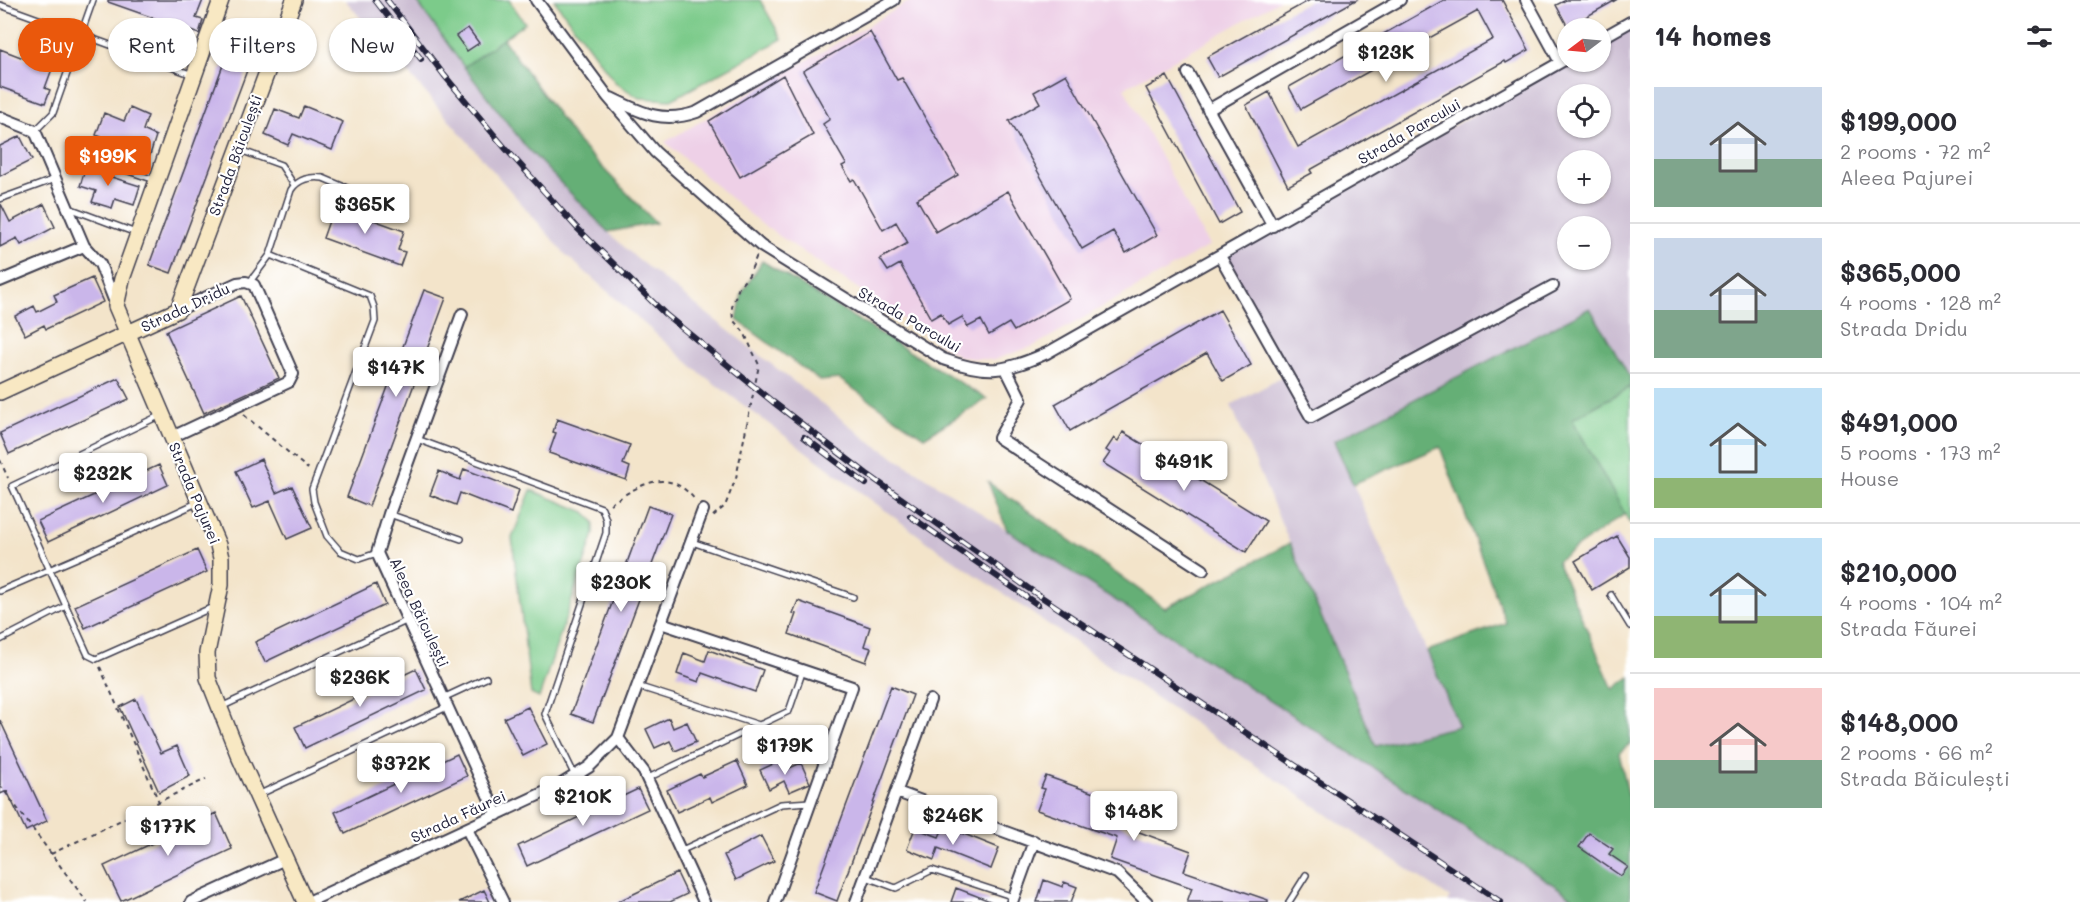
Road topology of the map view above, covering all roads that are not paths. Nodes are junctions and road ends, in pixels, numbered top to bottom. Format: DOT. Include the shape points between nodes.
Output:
graph roads {
  1 [pos="93,0"];
  2 [pos="221,0"];
  3 [pos="294,0"];
  4 [pos="536,0"];
  5 [pos="894,0"];
  6 [pos="1398,0"];
  7 [pos="1526,0"];
  8 [pos="0,5"];
  9 [pos="34,18"];
  10 [pos="86,18"];
  11 [pos="1630,22"];
  12 [pos="1611,33"];
  13 [pos="96,42"];
  14 [pos="1557,49"];
  15 [pos="1557,64"];
  16 [pos="67,72"];
  17 [pos="1188,73"];
  18 [pos="194,76"];
  19 [pos="608,97"];
  20 [pos="1208,110"];
  21 [pos="1,118"];
  22 [pos="35,131"];
  23 [pos="237,149"];
  24 [pos="87,157"];
  25 [pos="56,178"];
  26 [pos="157,181"];
  27 [pos="294,185"];
  28 [pos="0,199"];
  29 [pos="387,205"];
  30 [pos="69,208"];
  31 [pos="1273,226"];
  32 [pos="138,234"];
  33 [pos="84,246"];
  34 [pos="270,255"];
  35 [pos="1220,255"];
  36 [pos="0,281"];
  37 [pos="249,283"];
  38 [pos="1552,286"];
  39 [pos="116,306"];
  40 [pos="178,310"];
  41 [pos="462,314"];
  42 [pos="128,334"];
  43 [pos="1006,369"];
  44 [pos="0,392"];
  45 [pos="162,415"];
  46 [pos="172,437"];
  47 [pos="417,439"];
  48 [pos="200,501"];
  49 [pos="703,510"];
  50 [pos="389,514"];
  51 [pos="461,539"];
  52 [pos="692,542"];
  53 [pos="377,554"];
  54 [pos="49,570"];
  55 [pos="1203,570"];
  56 [pos="0,591"];
  57 [pos="1611,595"];
  58 [pos="853,597"];
  59 [pos="217,605"];
  60 [pos="66,606"];
  61 [pos="408,620"];
  62 [pos="661,623"];
  63 [pos="1630,626"];
  64 [pos="0,639"];
  65 [pos="803,670"];
  66 [pos="486,678"];
  67 [pos="637,686"];
  68 [pos="930,700"];
  69 [pos="445,703"];
  70 [pos="219,708"];
  71 [pos="759,725"];
  72 [pos="618,738"];
  73 [pos="575,776"];
  74 [pos="647,779"];
  75 [pos="897,792"];
  76 [pos="257,796"];
  77 [pos="811,802"];
  78 [pos="497,815"];
  79 [pos="467,829"];
  80 [pos="1034,841"];
  81 [pos="680,851"];
  82 [pos="285,859"];
  83 [pos="1306,875"];
  84 [pos="866,877"];
  85 [pos="1013,900"];
  86 [pos="191,902"];
  87 [pos="307,902"];
  88 [pos="503,902"];
  89 [pos="704,902"];
  90 [pos="775,902"];
  91 [pos="856,902"];
  92 [pos="1147,902"];
  93 [pos="1289,902"];
  1 -- 10 [label="lane"];
  2 -- 18 [label="street"];
  3 -- 23 [label="street, Strada Băiculești"];
  4 -- 19 [label="street, Strada Parcului"];
  5 -- 19 [label="street, Strada Parcului" via="697,112 662,117"];
  6 -- 20 [label="street"];
  7 -- 14 [label="street, Strada Parcului"];
  8 -- 9 [label="lane"];
  11 -- 12 [label="street"];
  13 -- 18 [label="lane"];
  15 -- 31 [label="street, Strada Parcului"];
  16 -- 22 [label="lane" via="52,113"];
  17 -- 20 [label="street"];
  18 -- 26 [label="street"];
  19 -- 43 [label="street, Strada Parcului" via="655,152 761,246 943,359 975,369"];
  20 -- 31 [label="street"];
  21 -- 22 [label="street"];
  22 -- 25 [label="street, Strada Pajurei"];
  23 -- 27 [label="lane" via="281,165"];
  23 -- 40 [label="street, Strada Băiculești"];
  24 -- 26 [label="lane"];
  25 -- 28 [label="lane"];
  25 -- 30 [label="street, Strada Pajurei"];
  26 -- 32 [label="street"];
  27 -- 29 [label="lane" via="306,178 323,178"];
  27 -- 34 [label="lane"];
  30 -- 32 [label="lane"];
  30 -- 33 [label="street, Strada Pajurei"];
  31 -- 35 [label="street, Strada Parcului"];
  32 -- 39 [label="street"];
  33 -- 36 [label="street"];
  33 -- 39 [label="street, Strada Pajurei" via="100,264"];
  34 -- 37 [label="lane"];
  34 -- 53 [label="lane" via="370,296 375,307 375,321 312,489 327,536 340,551 359,558"];
  35 -- 38 [label="street" via="1311,417"];
  35 -- 43 [label="street, Strada Parcului" via="1047,353"];
  37 -- 40 [label="street, Strada Dridu" via="237,283"];
  37 -- 46 [label="street, Strada Dridu" via="257,288 293,374 289,382"];
  39 -- 42 [label="street, Strada Pajurei"];
  40 -- 42 [label="street, Strada Dridu"];
  41 -- 47 [label="street, Aleea Băiculești"];
  42 -- 44 [label="street, Strada Dridu"];
  42 -- 45 [label="street, Strada Pajurei"];
  43 -- 55 [label="street" via="1021,399 999,438"];
  45 -- 46 [label="street, Strada Pajurei"];
  45 -- 54 [label="lane" via="12,486"];
  46 -- 48 [label="street, Strada Pajurei"];
  47 -- 50 [label="street, Aleea Băiculești"];
  47 -- 73 [label="lane" via="602,508 606,533 545,714"];
  48 -- 54 [label="lane"];
  48 -- 59 [label="street, Strada Pajurei" via="221,558"];
  49 -- 52 [label="street, Strada Făurei"];
  50 -- 51 [label="lane"];
  50 -- 53 [label="street, Aleea Băiculești"];
  52 -- 58 [label="lane"];
  52 -- 62 [label="street, Strada Făurei"];
  53 -- 61 [label="street, Aleea Băiculești"];
  54 -- 56 [label="lane"];
  54 -- 60 [label="lane"];
  57 -- 63 [label="lane"];
  59 -- 60 [label="lane" via="96,659 88,656"];
  59 -- 70 [label="street, Strada Pajurei" via="206,665"];
  60 -- 64 [label="lane"];
  61 -- 69 [label="street, Aleea Băiculești"];
  61 -- 70 [label="lane"];
  62 -- 65 [label="street"];
  62 -- 67 [label="street, Strada Făurei"];
  65 -- 71 [label="lane" via="789,711"];
  65 -- 77 [label="street" via="852,687"];
  66 -- 69 [label="lane"];
  67 -- 71 [label="lane"];
  67 -- 72 [label="street, Strada Făurei"];
  68 -- 75 [label="street"];
  69 -- 76 [label="lane"];
  69 -- 78 [label="street, Aleea Băiculești"];
  70 -- 76 [label="street, Strada Pajurei"];
  71 -- 74 [label="lane"];
  72 -- 73 [label="street, Strada Făurei"];
  72 -- 74 [label="street"];
  73 -- 78 [label="street, Strada Făurei"];
  74 -- 81 [label="street"];
  75 -- 80 [label="street"];
  75 -- 84 [label="street"];
  76 -- 82 [label="street, Strada Pajurei"];
  77 -- 81 [label="lane" via="781,804"];
  77 -- 90 [label="street"];
  78 -- 79 [label="street, Strada Făurei"];
  79 -- 87 [label="street, Strada Făurei"];
  79 -- 88 [label="street"];
  80 -- 85 [label="street"];
  80 -- 92 [label="street" via="1116,873"];
  81 -- 89 [label="street"];
  82 -- 86 [label="street"];
  82 -- 87 [label="street, Strada Pajurei"];
  83 -- 93 [label="lane"];
  84 -- 85 [label="lane" via="896,888 933,870"];
  84 -- 91 [label="street"];
}
